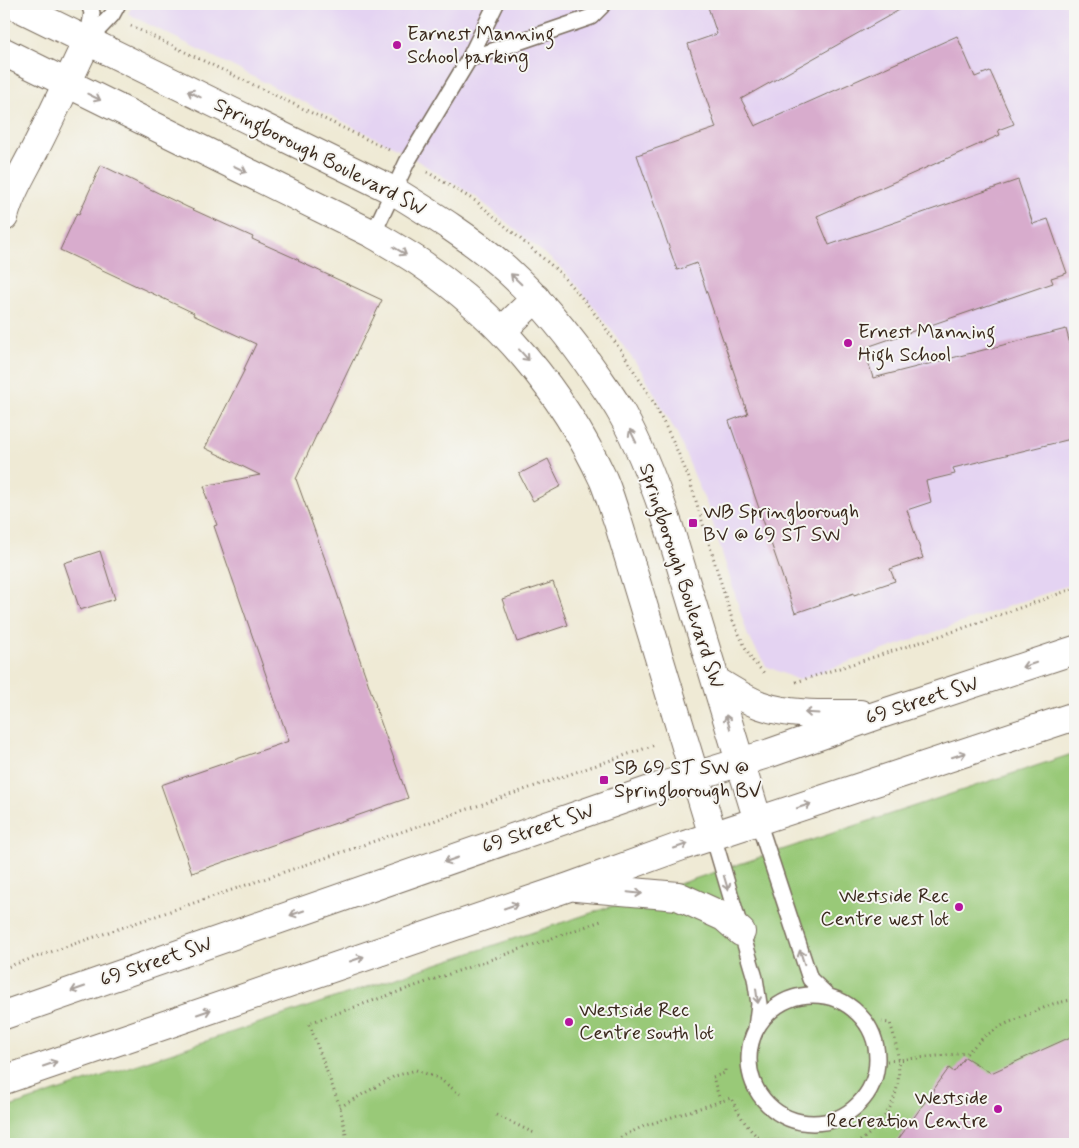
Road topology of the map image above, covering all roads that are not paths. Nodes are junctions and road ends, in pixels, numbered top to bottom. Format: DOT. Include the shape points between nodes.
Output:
graph roads {
  1 [pos="12,4"];
  2 [pos="89,4"];
  3 [pos="496,4"];
  4 [pos="602,4"];
  5 [pos="115,9"];
  6 [pos="87,41"];
  7 [pos="4,52"];
  8 [pos="469,59"];
  9 [pos="67,83"];
  10 [pos="394,192"];
  11 [pos="4,217"];
  12 [pos="373,234"];
  13 [pos="536,298"];
  14 [pos="502,331"];
  15 [pos="1075,650"];
  16 [pos="716,681"];
  17 [pos="878,715"];
  18 [pos="1075,716"];
  19 [pos="740,762"];
  20 [pos="696,776"];
  21 [pos="758,821"];
  22 [pos="713,836"];
  23 [pos="569,886"];
  24 [pos="741,932"];
  25 [pos="828,996"];
  26 [pos="4,1015"];
  27 [pos="756,1028"];
  28 [pos="4,1080"];
  1 -- 6 [label="main road, Springborough Boulevard SW"];
  2 -- 6 [label="lane" via="92,12"];
  3 -- 8 [label="lane"];
  4 -- 8 [label="lane" via="591,17"];
  5 -- 6 [label="lane"];
  6 -- 9 [label="main road"];
  10 -- 6 [label="main road, Springborough Boulevard SW, one-way"];
  7 -- 9 [label="main road"];
  8 -- 10 [label="lane" via="407,162"];
  9 -- 11 [label="main road" via="17,183"];
  9 -- 12 [label="main road, one-way"];
  10 -- 12 [label="lane"];
  13 -- 10 [label="main road, Springborough Boulevard SW, one-way" via="474,244 436,216"];
  12 -- 14 [label="main road, one-way" via="434,273"];
  13 -- 14 [label="main road"];
  16 -- 13 [label="main road, Springborough Boulevard SW, one-way" via="669,526 641,453 608,391"];
  14 -- 20 [label="main road, one-way" via="546,383 573,423 603,480"];
  15 -- 17 [label="main road, 69 Street SW, one-way"];
  17 -- 16 [label="main road, one-way" via="811,714 762,706"];
  19 -- 16 [label="main road, Springborough Boulevard SW, one-way"];
  17 -- 19 [label="main road, 69 Street SW"];
  21 -- 18 [label="main road, one-way"];
  19 -- 20 [label="main road, 69 Street SW"];
  19 -- 21 [label="main road, Springborough Boulevard SW"];
  20 -- 22 [label="main road"];
  20 -- 26 [label="main road, 69 Street SW, one-way"];
  21 -- 22 [label="main road"];
  25 -- 21 [label="lane, one-way" via="810,979"];
  23 -- 22 [label="main road, one-way"];
  22 -- 24 [label="lane, one-way"];
  23 -- 24 [label="main road, one-way" via="678,896 724,917"];
  28 -- 23 [label="main road, one-way"];
  24 -- 27 [label="lane, one-way" via="755,978 759,1004"];
  25 -- 27 [label="lane" via="807,995 787,1000 769,1012"];
  25 -- 27 [label="lane" via="854,1009 867,1024 875,1042 874,1082 864,1099 849,1113 831,1121 811,1124 791,1120 774,1110 760,1096 751,1077 749,1057"];
}
